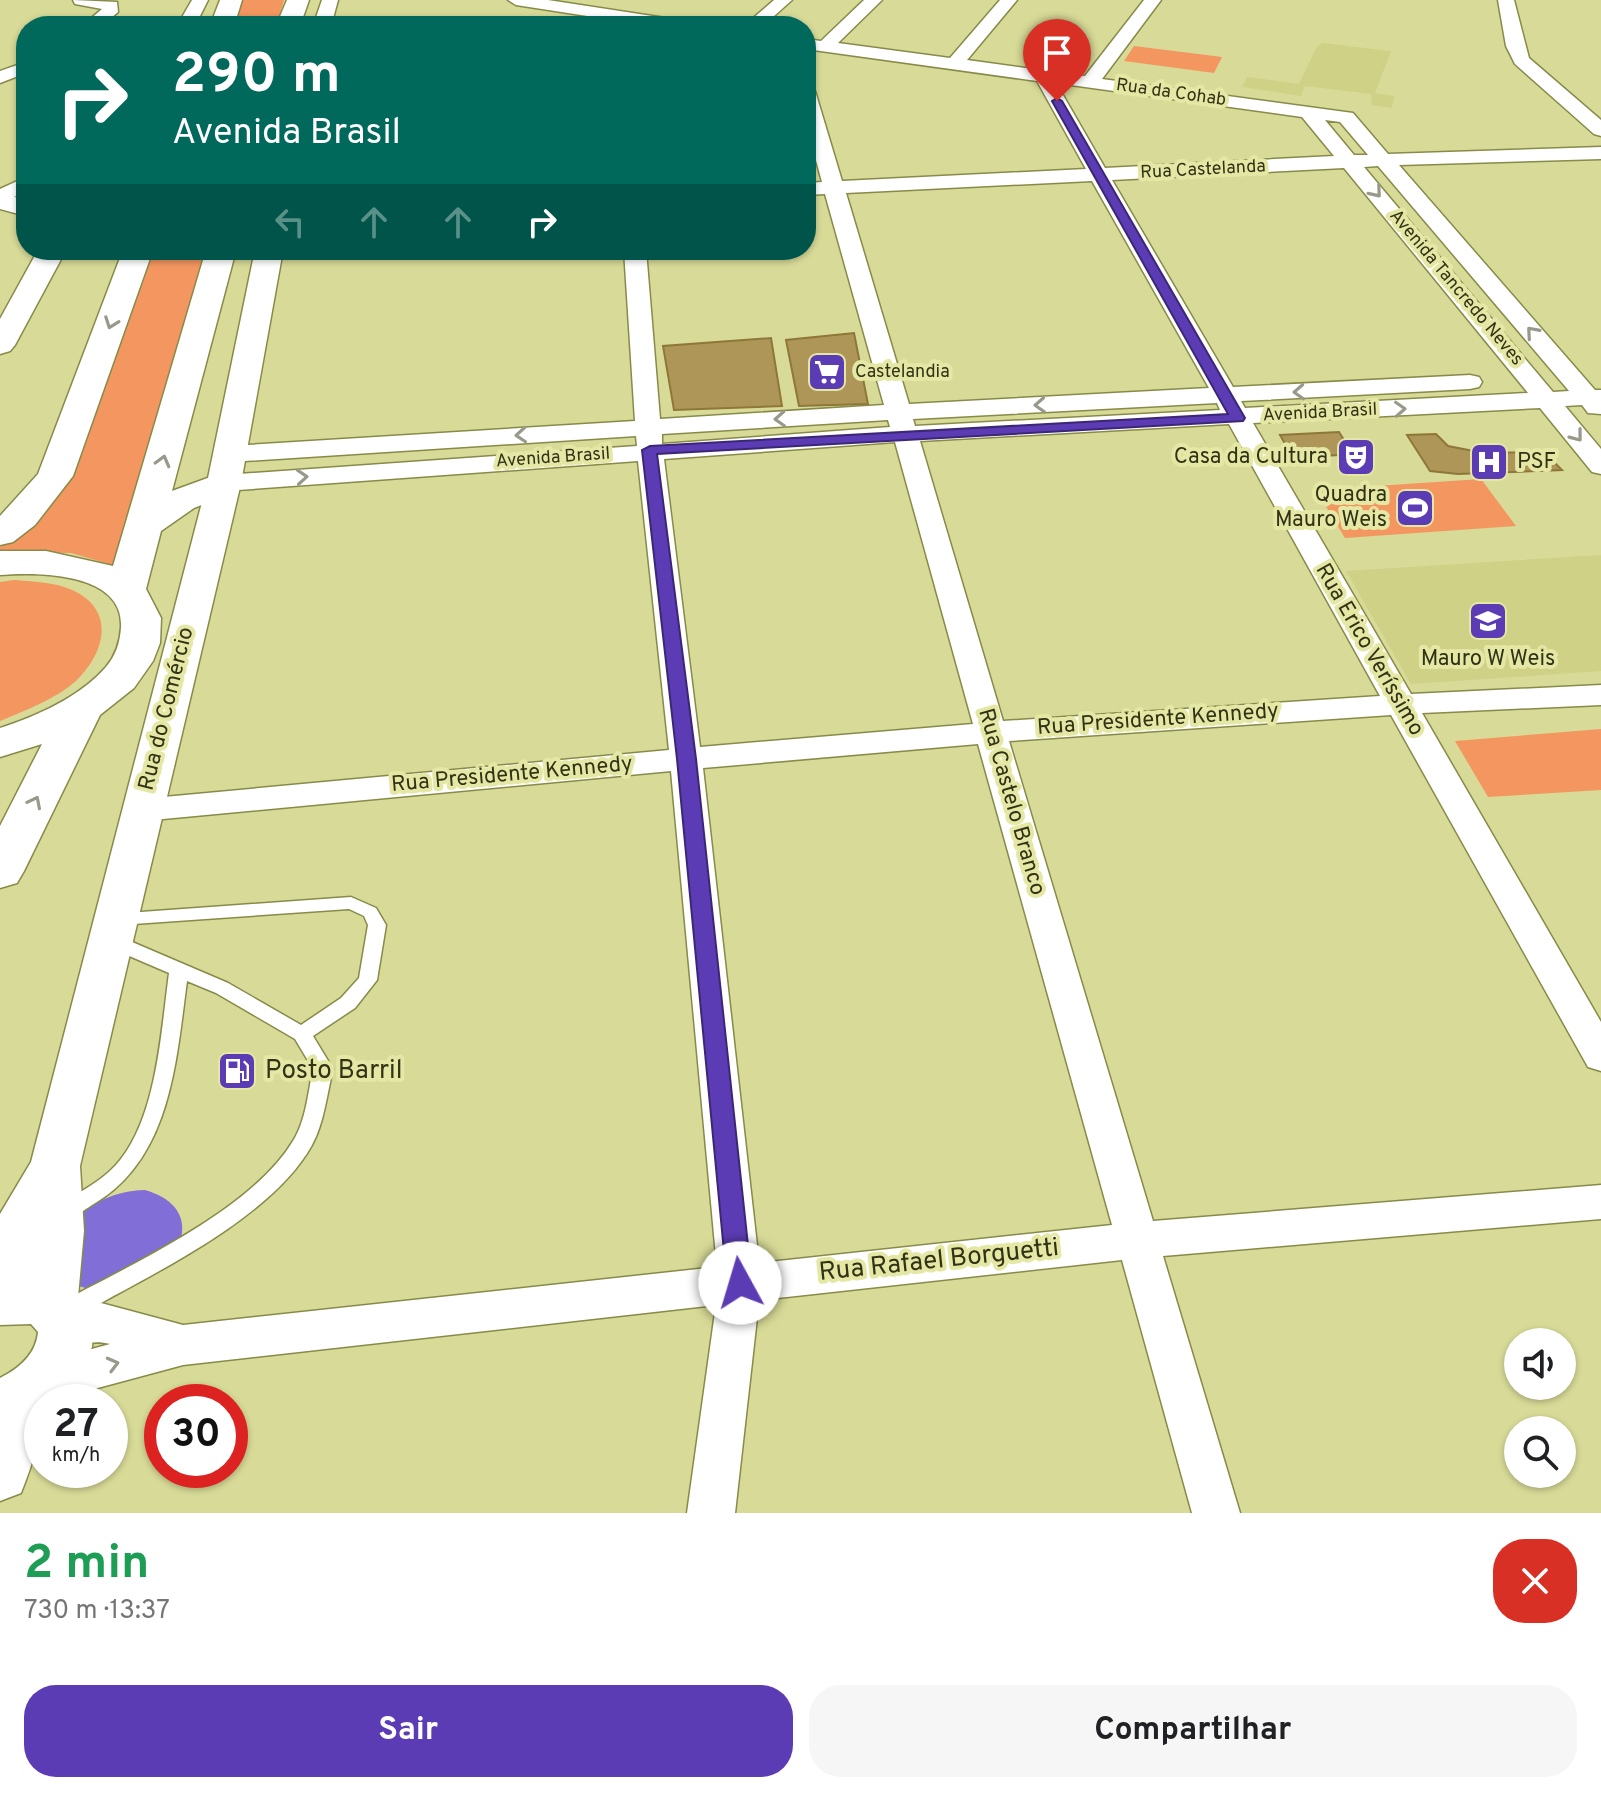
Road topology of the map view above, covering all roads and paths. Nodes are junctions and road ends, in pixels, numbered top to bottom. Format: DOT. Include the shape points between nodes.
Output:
graph roads {
  1 [pos="81,0"];
  2 [pos="516,0"];
  3 [pos="784,0"];
  4 [pos="874,0"];
  5 [pos="1009,0"];
  6 [pos="1506,0"];
  7 [pos="1146,2"];
  8 [pos="661,7"];
  9 [pos="105,16"];
  10 [pos="594,16"];
  11 [pos="650,16"];
  12 [pos="765,16"];
  13 [pos="816,45"];
  14 [pos="825,46"];
  15 [pos="954,64"];
  16 [pos="1043,76"];
  17 [pos="1090,82"];
  18 [pos="1308,112"];
  19 [pos="1346,117"];
  20 [pos="1601,130"];
  21 [pos="1601,153"];
  22 [pos="1383,160"];
  23 [pos="816,161"];
  24 [pos="1351,162"];
  25 [pos="1100,176"];
  26 [pos="820,189"];
  27 [pos="47,260"];
  28 [pos="134,260"];
  29 [pos="218,260"];
  30 [pos="267,260"];
  31 [pos="636,260"];
  32 [pos="0,345"];
  33 [pos="1601,375"];
  34 [pos="1570,377"];
  35 [pos="1531,379"];
  36 [pos="1549,400"];
  37 [pos="1597,403"];
  38 [pos="1232,407"];
  39 [pos="902,423"];
  40 [pos="649,439"];
  41 [pos="1601,466"];
  42 [pos="227,469"];
  43 [pos="146,524"];
  44 [pos="0,534"];
  45 [pos="0,563"];
  46 [pos="126,589"];
  47 [pos="1601,695"];
  48 [pos="1400,703"];
  49 [pos="82,709"];
  50 [pos="991,732"];
  51 [pos="0,743"];
  52 [pos="686,759"];
  53 [pos="142,810"];
  54 [pos="0,871"];
  55 [pos="114,930"];
  56 [pos="179,970"];
  57 [pos="302,1034"];
  58 [pos="1601,1056"];
  59 [pos="56,1191"];
  60 [pos="1601,1202"];
  61 [pos="1138,1240"];
  62 [pos="740,1283"];
  63 [pos="0,1284"];
  64 [pos="44,1312"];
  65 [pos="183,1345"];
  66 [pos="22,1395"];
  67 [pos="0,1473"];
  68 [pos="711,1513"];
  69 [pos="1216,1513"];
  1 -- 9 [label="street" via="111,6"];
  2 -- 10 [label="street"];
  3 -- 12 [label="street"];
  4 -- 14 [label="street"];
  5 -- 15 [label="street"];
  6 -- 20 [label="street" via="1521,60"];
  7 -- 17 [label="street"];
  8 -- 11 [label="street"];
  13 -- 14 [label="street, Rua da Cohab"];
  14 -- 15 [label="street, Rua da Cohab"];
  15 -- 16 [label="street, Rua da Cohab"];
  16 -- 17 [label="street, Rua da Cohab"];
  16 -- 25 [label="street, Rua Erico Veríssimo"];
  17 -- 18 [label="street, Rua da Cohab"];
  18 -- 19 [label="street, Rua da Cohab"];
  18 -- 24 [label="street, Avenida Tancredo Neves"];
  19 -- 22 [label="street, Avenida Tancredo Neves"];
  21 -- 22 [label="street, Rua Castelanda"];
  22 -- 24 [label="street, Rua Castelanda"];
  34 -- 22 [label="street, Avenida Tancredo Neves, one-way"];
  23 -- 26 [label="street, Rua Castelo Branco"];
  24 -- 25 [label="street, Rua Castelanda"];
  24 -- 35 [label="street, Avenida Tancredo Neves, one-way"];
  25 -- 26 [label="street, Rua Castelanda"];
  25 -- 38 [label="street, Rua Erico Veríssimo"];
  26 -- 39 [label="street, Rua Castelo Branco"];
  27 -- 32 [label="street"];
  28 -- 44 [label="highway, one-way" via="55,476 22,517"];
  43 -- 29 [label="highway, one-way"];
  30 -- 42 [label="street, Rua do Comércio"];
  31 -- 40 [label="street"];
  33 -- 34 [label="street, Avenida Brasil"];
  34 -- 35 [label="street, Avenida Brasil"];
  34 -- 37 [label="street, Avenida Tancredo Neves"];
  35 -- 36 [label="street, Avenida Tancredo Neves"];
  35 -- 38 [label="street, Avenida Brasil, one-way"];
  36 -- 37 [label="street, Avenida Brasil"];
  38 -- 36 [label="street, Avenida Brasil, one-way"];
  36 -- 41 [label="street, Avenida Tancredo Neves, one-way"];
  38 -- 39 [label="street, Avenida Brasil"];
  38 -- 48 [label="street, Rua Erico Veríssimo"];
  39 -- 40 [label="street, Avenida Brasil"];
  39 -- 50 [label="street, Rua Castelo Branco"];
  40 -- 42 [label="street, Avenida Brasil"];
  40 -- 52 [label="street"];
  42 -- 43 [label="highway"];
  42 -- 53 [label="street, Rua do Comércio"];
  43 -- 46 [label="highway"];
  45 -- 46 [label="highway" via="58,563 97,572"];
  46 -- 49 [label="highway" via="141,614 140,645 119,678"];
  47 -- 48 [label="street, Rua Presidente Kennedy"];
  48 -- 50 [label="street, Rua Presidente Kennedy"];
  48 -- 58 [label="street, Rua Erico Veríssimo"];
  49 -- 51 [label="highway" via="30,735"];
  54 -- 49 [label="highway, one-way"];
  50 -- 52 [label="street, Rua Presidente Kennedy"];
  50 -- 61 [label="street, Rua Castelo Branco"];
  52 -- 53 [label="street, Rua Presidente Kennedy"];
  52 -- 62 [label="street"];
  53 -- 55 [label="street, Rua do Comércio"];
  55 -- 56 [label="lane"];
  55 -- 57 [label="lane" via="351,903 370,912 377,925 368,980 348,1003"];
  55 -- 59 [label="street, Rua do Comércio"];
  56 -- 57 [label="lane"];
  56 -- 59 [label="lane" via="168,1055 143,1143 103,1188"];
  57 -- 64 [label="lane" via="323,1069 303,1142 275,1179 232,1214"];
  59 -- 63 [label="street, Rua do Comércio" via="7,1250"];
  59 -- 64 [label="street, Rua do Comércio"];
  60 -- 61 [label="street, Rua Rafael Borguetti"];
  61 -- 62 [label="street, Rua Rafael Borguetti"];
  61 -- 69 [label="street, Rua Castelo Branco"];
  62 -- 65 [label="street, Rua Rafael Borguetti"];
  62 -- 68 [label="street"];
  64 -- 65 [label="street, Rua Rafael Borguetti"];
  64 -- 66 [label="street, Rua do Comércio" via="65,1345 57,1364"];
  66 -- 65 [label="street, Rua Rafael Borguetti, one-way"];
  66 -- 67 [label="street, Rua do Comércio"];
}
